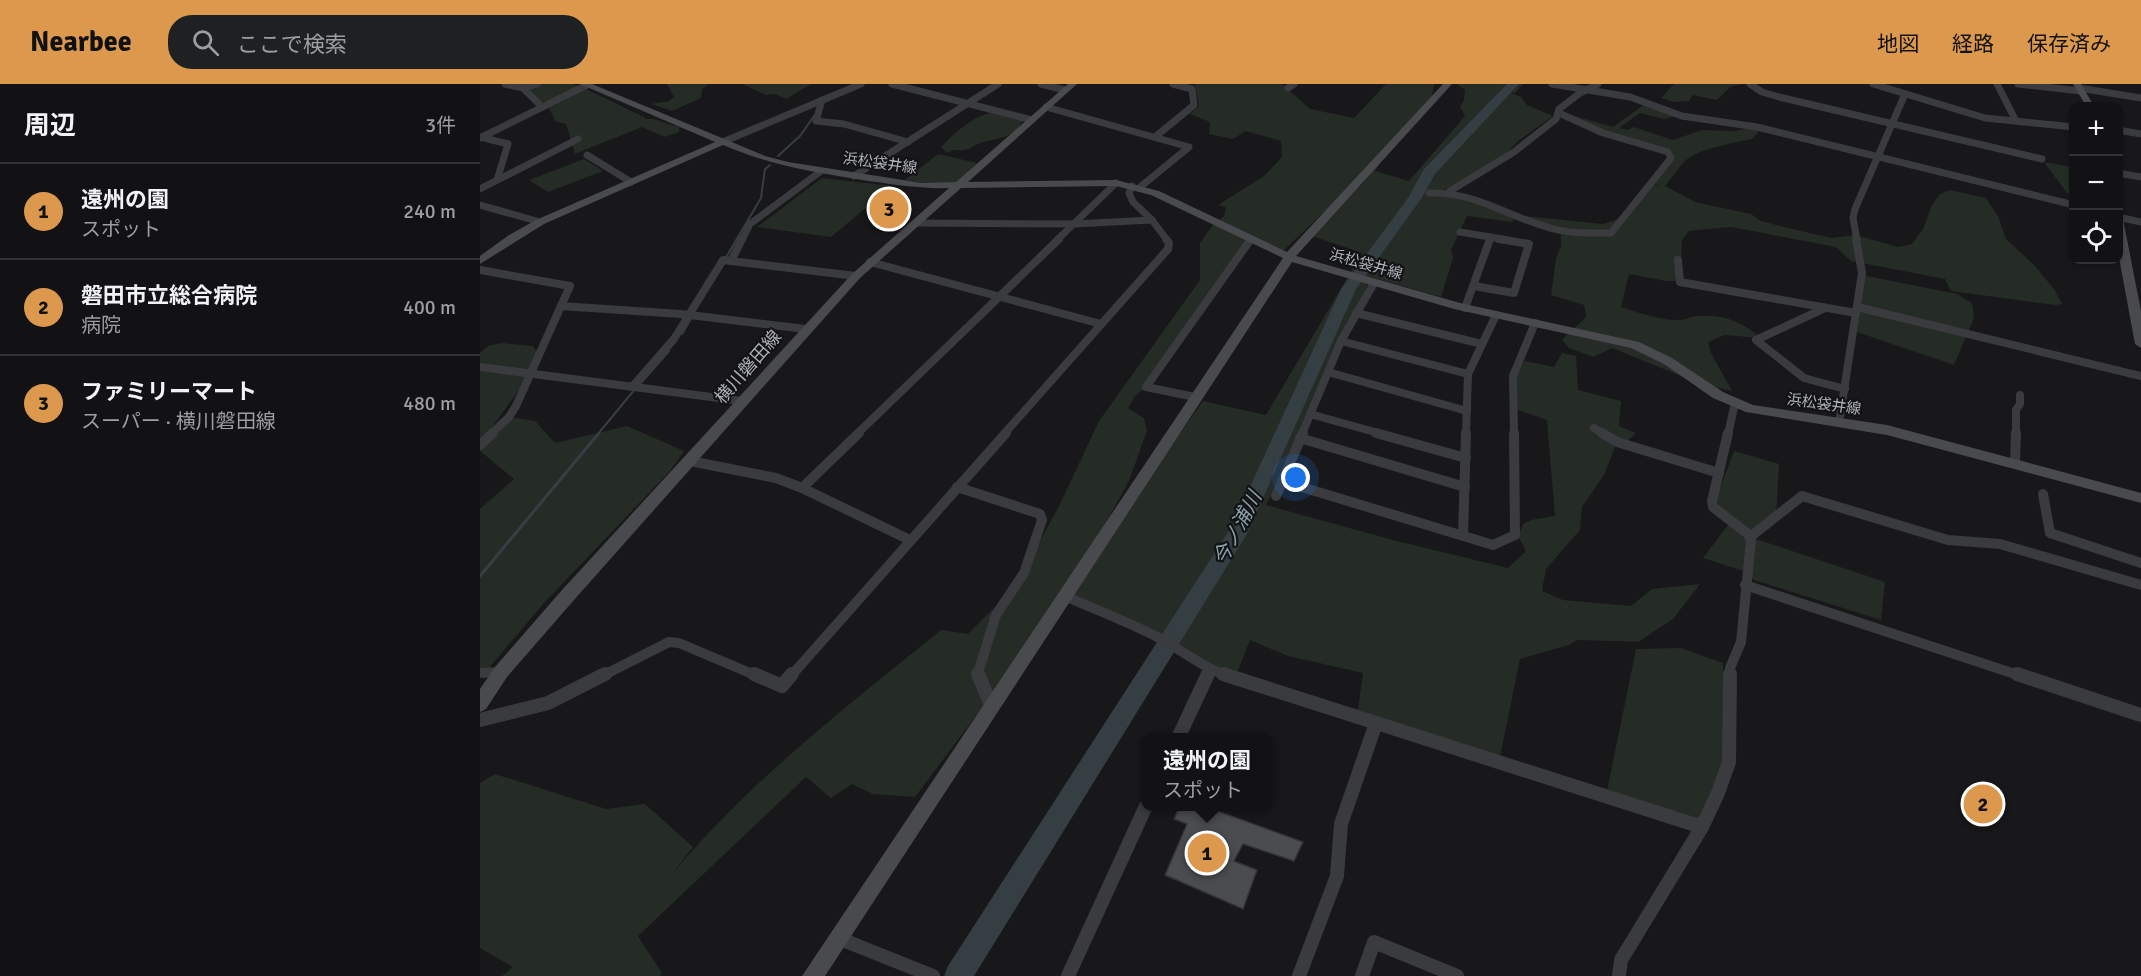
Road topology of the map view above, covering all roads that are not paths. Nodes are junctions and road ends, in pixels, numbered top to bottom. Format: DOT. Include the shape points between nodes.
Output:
graph roads {
  1 [pos="505,84"];
  2 [pos="537,84"];
  3 [pos="861,84"];
  4 [pos="892,84"];
  5 [pos="998,84"];
  6 [pos="1041,84"];
  7 [pos="1173,84"];
  8 [pos="1448,84"];
  9 [pos="1552,84"];
  10 [pos="1598,84"];
  11 [pos="1750,84"];
  12 [pos="1873,84"];
  13 [pos="1997,84"];
  14 [pos="2018,84"];
  15 [pos="585,85"];
  16 [pos="1069,87"];
  17 [pos="2079,87"];
  18 [pos="523,88"];
  19 [pos="1586,90"];
  20 [pos="1905,94"];
  21 [pos="2141,98"];
  22 [pos="822,100"];
  23 [pos="2088,102"];
  24 [pos="968,103"];
  25 [pos="542,107"];
  26 [pos="1046,107"];
  27 [pos="1559,113"];
  28 [pos="1032,120"];
  29 [pos="2016,121"];
  30 [pos="1892,124"];
  31 [pos="2069,127"];
  32 [pos="2123,131"];
  33 [pos="2141,134"];
  34 [pos="480,137"];
  35 [pos="1155,138"];
  36 [pos="578,139"];
  37 [pos="724,141"];
  38 [pos="908,142"];
  39 [pos="587,155"];
  40 [pos="1878,157"];
  41 [pos="2042,159"];
  42 [pos="821,171"];
  43 [pos="2123,174"];
  44 [pos="854,176"];
  45 [pos="2141,177"];
  46 [pos="496,180"];
  47 [pos="631,182"];
  48 [pos="1116,183"];
  49 [pos="958,186"];
  50 [pos="1136,187"];
  51 [pos="480,189"];
  52 [pos="1450,191"];
  53 [pos="1429,193"];
  54 [pos="480,205"];
  55 [pos="2069,205"];
  56 [pos="2123,219"];
  57 [pos="1152,220"];
  58 [pos="540,222"];
  59 [pos="2141,222"];
  60 [pos="916,223"];
  61 [pos="1074,224"];
  62 [pos="1460,232"];
  63 [pos="1491,237"];
  64 [pos="1251,239"];
  65 [pos="2123,243"];
  66 [pos="1289,257"];
  67 [pos="728,260"];
  68 [pos="1678,260"];
  69 [pos="480,261"];
  70 [pos="870,262"];
  71 [pos="480,270"];
  72 [pos="856,276"];
  73 [pos="1362,280"];
  74 [pos="1474,286"];
  75 [pos="999,297"];
  76 [pos="561,306"];
  77 [pos="1466,308"];
  78 [pos="1825,308"];
  79 [pos="1857,310"];
  80 [pos="1356,313"];
  81 [pos="1496,315"];
  82 [pos="692,316"];
  83 [pos="1535,323"];
  84 [pos="1101,324"];
  85 [pos="2140,326"];
  86 [pos="806,329"];
  87 [pos="1341,341"];
  88 [pos="1482,344"];
  89 [pos="2141,344"];
  90 [pos="480,367"];
  91 [pos="1328,372"];
  92 [pos="531,373"];
  93 [pos="1468,375"];
  94 [pos="2141,376"];
  95 [pos="633,386"];
  96 [pos="1845,389"];
  97 [pos="2020,395"];
  98 [pos="1195,397"];
  99 [pos="742,401"];
  100 [pos="1735,403"];
  101 [pos="1467,411"];
  102 [pos="1310,414"];
  103 [pos="1839,423"];
  104 [pos="1594,428"];
  105 [pos="1300,438"];
  106 [pos="480,445"];
  107 [pos="1466,458"];
  108 [pos="690,461"];
  109 [pos="2015,463"];
  110 [pos="1719,472"];
  111 [pos="1282,481"];
  112 [pos="957,487"];
  113 [pos="1465,487"];
  114 [pos="802,488"];
  115 [pos="2043,494"];
  116 [pos="1276,496"];
  117 [pos="2141,498"];
  118 [pos="1463,536"];
  119 [pos="1750,537"];
  120 [pos="910,540"];
  121 [pos="2141,563"];
  122 [pos="1745,585"];
  123 [pos="2141,585"];
  124 [pos="1065,596"];
  125 [pos="1210,670"];
  126 [pos="501,672"];
  127 [pos="480,673"];
  128 [pos="480,704"];
  129 [pos="992,706"];
  130 [pos="2141,715"];
  131 [pos="480,720"];
  132 [pos="1376,723"];
  133 [pos="1180,733"];
  134 [pos="1144,811"];
  135 [pos="1702,827"];
  136 [pos="838,938"];
  137 [pos="813,976"];
  138 [pos="933,976"];
  139 [pos="1068,976"];
  140 [pos="1299,976"];
  141 [pos="1362,976"];
  142 [pos="1457,976"];
  143 [pos="1619,976"];
  1 -- 18 [label="street"];
  2 -- 18 [label="street"];
  3 -- 22 [label="street"];
  4 -- 24 [label="street"];
  5 -- 24 [label="street"];
  6 -- 16 [label="street"];
  7 -- 35 [label="street" via="1192,89 1194,105"];
  8 -- 66 [label="main road"];
  9 -- 19 [label="street"];
  10 -- 19 [label="street"];
  11 -- 30 [label="street" via="1768,94"];
  12 -- 20 [label="street"];
  13 -- 29 [label="street"];
  14 -- 17 [label="street"];
  15 -- 25 [label="street"];
  15 -- 37 [label="main road, 浜松袋井線"];
  16 -- 26 [label="main road, 横川磐田線"];
  17 -- 21 [label="street"];
  17 -- 23 [label="main road"];
  18 -- 25 [label="street"];
  19 -- 27 [label="street" via="1559,109"];
  19 -- 40 [label="street" via="1630,97 1682,116 1757,127"];
  20 -- 29 [label="street" via="1985,118"];
  20 -- 30 [label="street"];
  22 -- 37 [label="street"];
  22 -- 38 [label="street" via="816,121 844,124"];
  24 -- 28 [label="street"];
  24 -- 38 [label="street"];
  25 -- 34 [label="street"];
  26 -- 28 [label="main road, 横川磐田線"];
  26 -- 35 [label="street"];
  27 -- 52 [label="street" via="1514,152"];
  27 -- 52 [label="street" via="1603,133 1662,150 1671,158 1611,233 1558,230 1506,208"];
  28 -- 49 [label="main road, 横川磐田線"];
  29 -- 31 [label="street"];
  30 -- 40 [label="street"];
  30 -- 41 [label="street"];
  32 -- 33 [label="street"];
  34 -- 46 [label="street" via="508,144"];
  35 -- 50 [label="street" via="1189,147"];
  36 -- 46 [label="street"];
  37 -- 42 [label="main road, 浜松袋井線" via="781,164"];
  37 -- 47 [label="main road"];
  38 -- 44 [label="street"];
  39 -- 47 [label="street"];
  40 -- 55 [label="street"];
  40 -- 79 [label="street" via="1854,209 1862,273"];
  42 -- 44 [label="main road, 浜松袋井線"];
  42 -- 67 [label="street" via="750,224"];
  43 -- 45 [label="street"];
  44 -- 49 [label="main road, 浜松袋井線" via="922,186"];
  46 -- 51 [label="street"];
  47 -- 58 [label="main road"];
  48 -- 49 [label="main road, 浜松袋井線"];
  48 -- 50 [label="main road, 浜松袋井線"];
  48 -- 61 [label="street"];
  49 -- 60 [label="main road, 横川磐田線"];
  50 -- 57 [label="street" via="1129,193 1133,202"];
  50 -- 64 [label="main road, 浜松袋井線"];
  52 -- 53 [label="street"];
  54 -- 58 [label="street"];
  56 -- 59 [label="street"];
  57 -- 61 [label="street"];
  57 -- 84 [label="street" via="1169,243 1168,249"];
  58 -- 69 [label="main road"];
  60 -- 61 [label="street"];
  60 -- 70 [label="main road, 横川磐田線"];
  61 -- 75 [label="street"];
  62 -- 63 [label="street"];
  63 -- 74 [label="street"];
  63 -- 74 [label="street" via="1530,244 1514,293"];
  64 -- 66 [label="main road, 浜松袋井線"];
  64 -- 98 [label="street" via="1146,387"];
  65 -- 85 [label="main road"];
  66 -- 73 [label="main road, 浜松袋井線"];
  66 -- 98 [label="main road"];
  67 -- 72 [label="street"];
  67 -- 82 [label="street"];
  68 -- 78 [label="street" via="1680,282"];
  70 -- 72 [label="main road, 横川磐田線"];
  70 -- 75 [label="street"];
  71 -- 76 [label="street" via="570,286"];
  72 -- 86 [label="main road, 横川磐田線"];
  73 -- 77 [label="main road, 浜松袋井線"];
  73 -- 80 [label="street"];
  74 -- 77 [label="street"];
  75 -- 84 [label="street"];
  75 -- 114 [label="street"];
  76 -- 82 [label="street"];
  76 -- 92 [label="street"];
  77 -- 81 [label="main road, 浜松袋井線"];
  78 -- 79 [label="street"];
  78 -- 96 [label="street" via="1756,340 1804,378"];
  79 -- 94 [label="street"];
  79 -- 96 [label="street"];
  80 -- 87 [label="street"];
  80 -- 88 [label="street"];
  81 -- 83 [label="main road, 浜松袋井線"];
  81 -- 88 [label="street"];
  82 -- 86 [label="street"];
  82 -- 95 [label="street"];
  83 -- 100 [label="main road, 浜松袋井線" via="1635,345"];
  83 -- 118 [label="street" via="1513,376 1515,535 1493,545"];
  84 -- 112 [label="street"];
  85 -- 89 [label="main road"];
  86 -- 99 [label="main road, 横川磐田線"];
  87 -- 91 [label="street"];
  87 -- 93 [label="street"];
  88 -- 93 [label="street"];
  90 -- 92 [label="street"];
  91 -- 101 [label="street"];
  91 -- 102 [label="street"];
  92 -- 95 [label="street"];
  92 -- 106 [label="street" via="509,417"];
  93 -- 101 [label="street"];
  95 -- 99 [label="street"];
  96 -- 103 [label="street"];
  97 -- 109 [label="street"];
  98 -- 124 [label="main road"];
  99 -- 108 [label="main road, 横川磐田線"];
  100 -- 103 [label="main road, 浜松袋井線" via="1768,413"];
  100 -- 110 [label="street"];
  101 -- 107 [label="street"];
  102 -- 105 [label="street"];
  102 -- 107 [label="street"];
  103 -- 109 [label="main road, 浜松袋井線" via="1887,430"];
  104 -- 110 [label="street" via="1617,442"];
  105 -- 111 [label="street"];
  105 -- 113 [label="street"];
  107 -- 113 [label="street"];
  108 -- 114 [label="street" via="776,478"];
  108 -- 126 [label="main road, 横川磐田線"];
  109 -- 117 [label="main road, 浜松袋井線"];
  110 -- 119 [label="street" via="1713,507"];
  111 -- 116 [label="street"];
  111 -- 118 [label="street"];
  112 -- 120 [label="street"];
  112 -- 129 [label="street" via="1040,514 1042,520 1024,573 996,615 977,676"];
  113 -- 118 [label="street"];
  114 -- 120 [label="street"];
  115 -- 121 [label="street" via="2050,533"];
  119 -- 122 [label="street"];
  119 -- 123 [label="street" via="1802,496 1948,540 2000,544"];
  120 -- 131 [label="street" via="782,686 669,642 548,704"];
  122 -- 130 [label="street"];
  122 -- 135 [label="street" via="1741,642 1730,668 1729,762"];
  124 -- 125 [label="street" via="1161,638"];
  124 -- 129 [label="main road"];
  125 -- 132 [label="street"];
  125 -- 133 [label="street"];
  126 -- 127 [label="street"];
  126 -- 128 [label="main road, 横川磐田線"];
  129 -- 136 [label="main road"];
  132 -- 135 [label="street"];
  132 -- 140 [label="street" via="1341,824 1337,876"];
  134 -- 139 [label="street"];
  135 -- 143 [label="street" via="1621,960"];
  136 -- 137 [label="main road"];
  136 -- 138 [label="street"];
  141 -- 142 [label="street" via="1374,942"];
}
